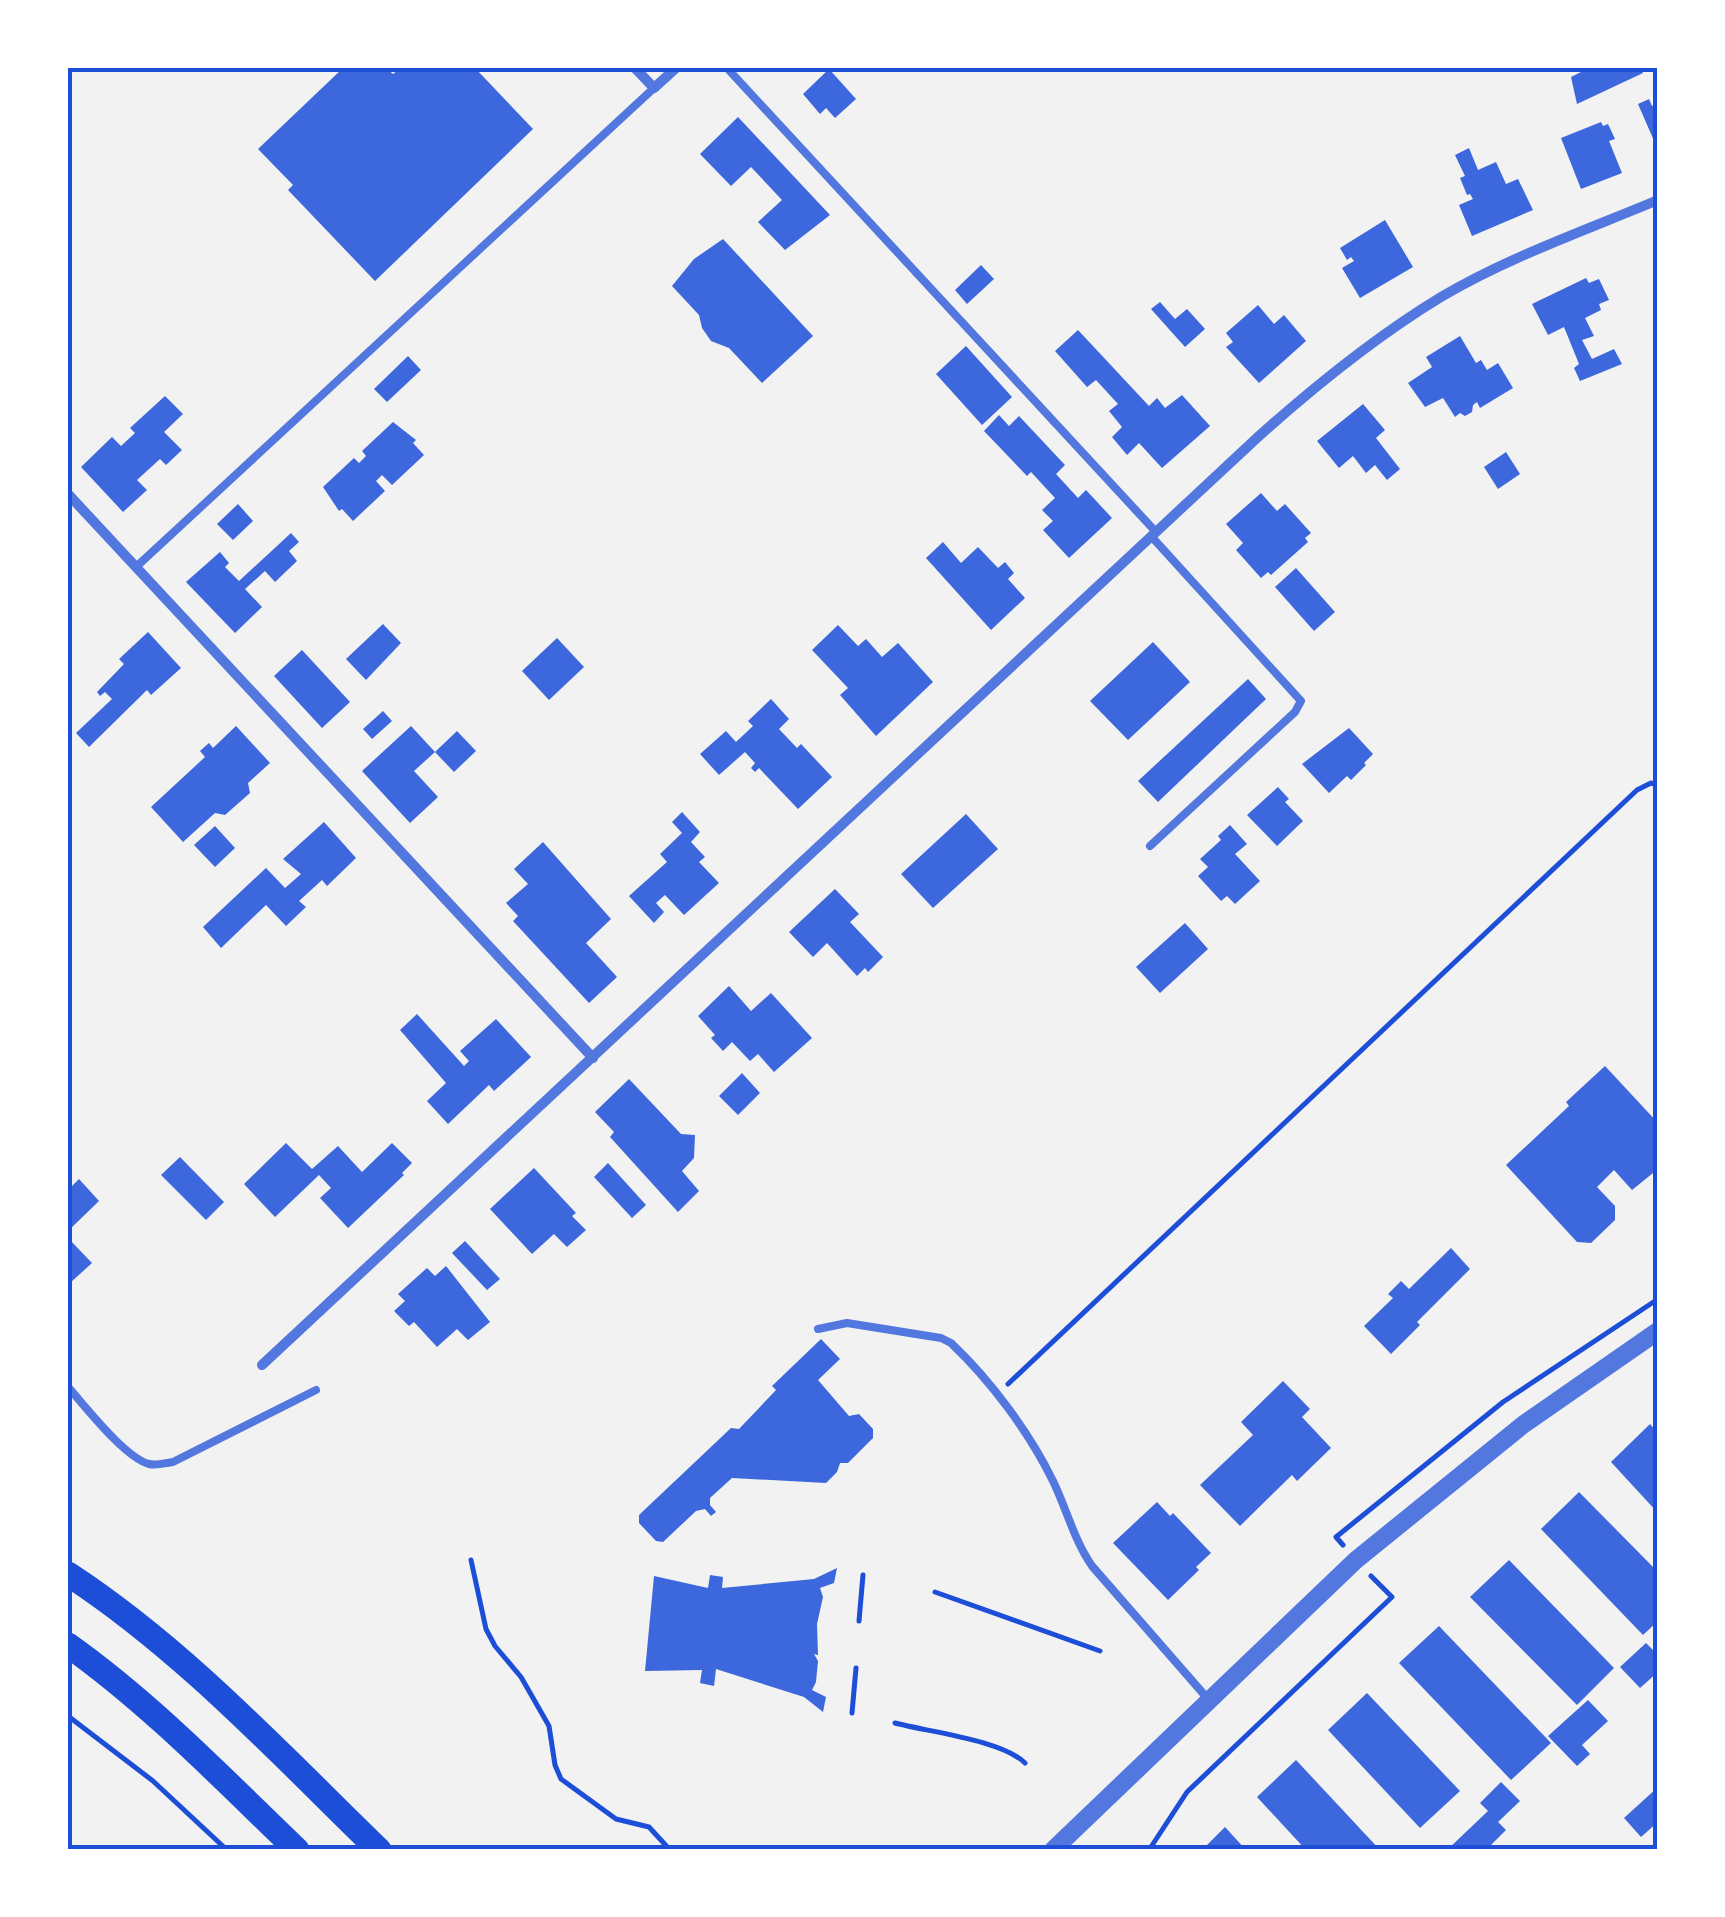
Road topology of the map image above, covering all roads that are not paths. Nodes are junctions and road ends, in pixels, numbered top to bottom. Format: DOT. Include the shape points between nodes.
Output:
graph roads {
  1 [pos="636,68"];
  2 [pos="676,68"];
  3 [pos="726,68"];
  4 [pos="654,88"];
  5 [pos="1658,200"];
  6 [pos="68,494"];
  7 [pos="1153,534"];
  8 [pos="136,567"];
  9 [pos="1150,846"];
  10 [pos="593,1058"];
  11 [pos="818,1329"];
  12 [pos="1658,1331"];
  13 [pos="262,1364"];
  14 [pos="68,1387"];
  15 [pos="316,1390"];
  16 [pos="68,1574"];
  17 [pos="68,1646"];
  18 [pos="1211,1702"];
  19 [pos="296,1850"];
  20 [pos="379,1850"];
  21 [pos="1053,1850"];
  1 -- 4 [label="street"];
  2 -- 4 [label="street"];
  3 -- 7 [label="lane"];
  4 -- 8 [label="lane"];
  5 -- 7 [label="street" via="1482,276 1384,334 1282,415"];
  6 -- 8 [label="street"];
  7 -- 9 [label="lane" via="1302,701"];
  7 -- 10 [label="street"];
  8 -- 10 [label="street"];
  10 -- 13 [label="street"];
  11 -- 18 [label="lane" via="846,1323 941,1338 962,1354 1046,1468 1092,1566"];
  12 -- 18 [label="street" via="1412,1513"];
  14 -- 15 [label="lane" via="131,1454 159,1465"];
  16 -- 20 [label="main road" via="174,1656"];
  17 -- 19 [label="main road" via="122,1686"];
  18 -- 21 [label="street"];
}
